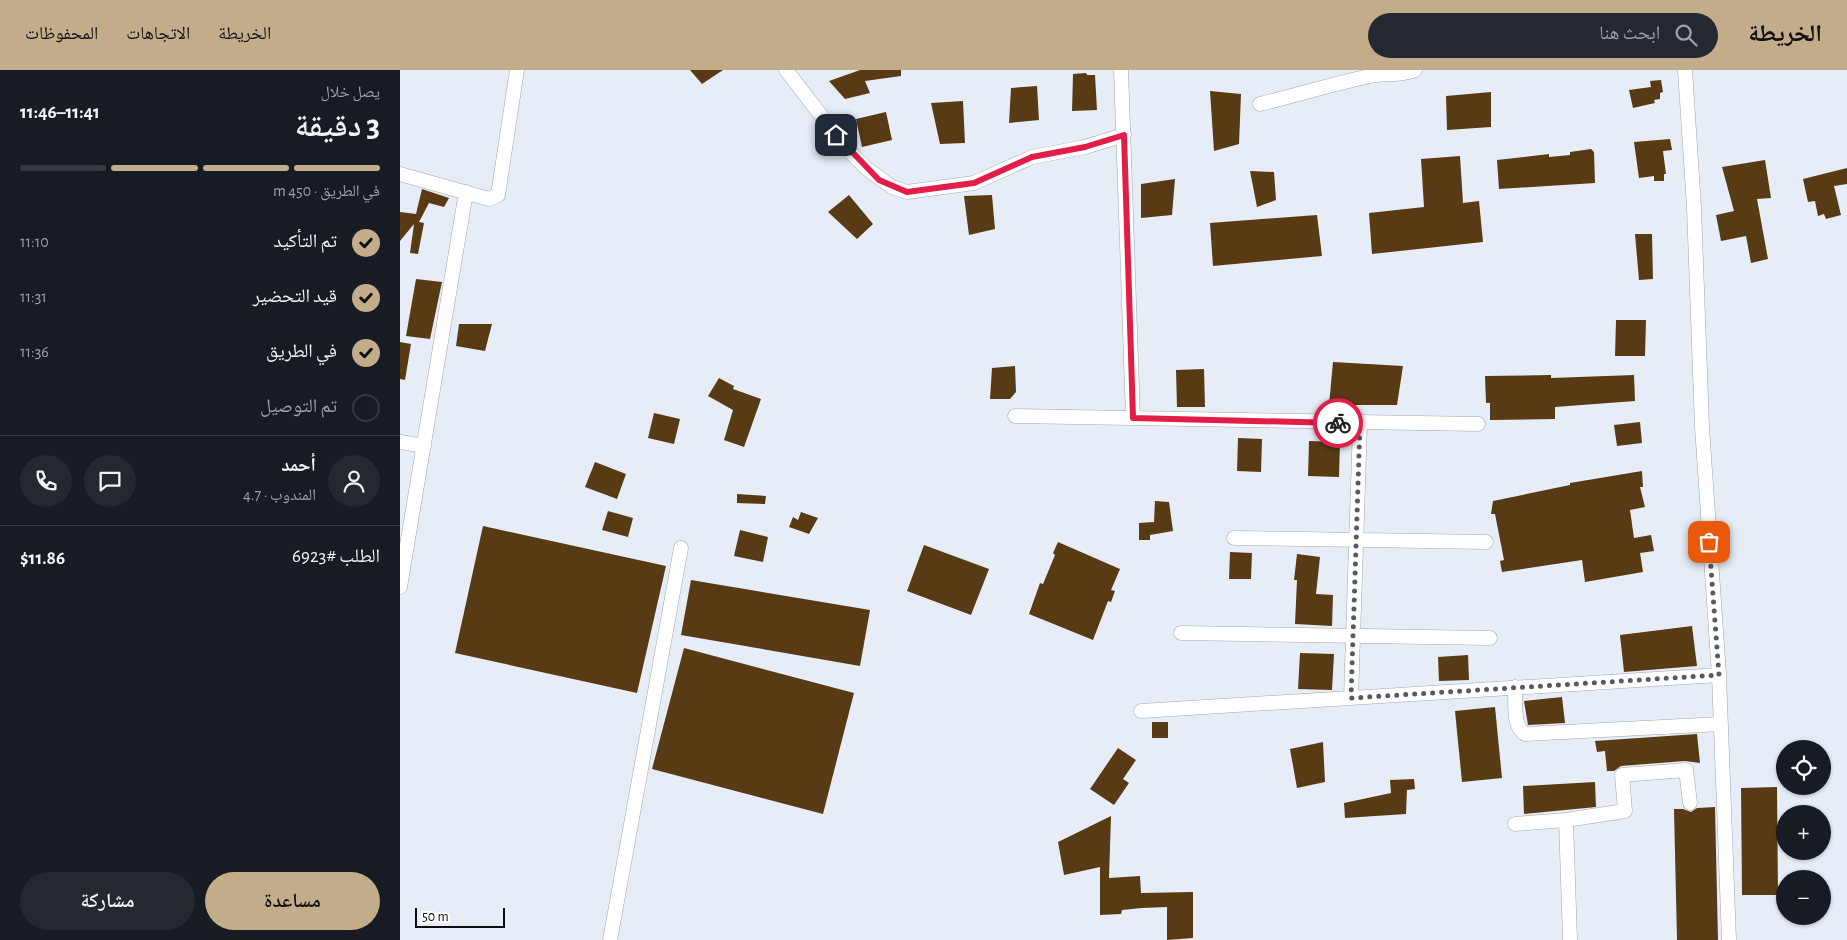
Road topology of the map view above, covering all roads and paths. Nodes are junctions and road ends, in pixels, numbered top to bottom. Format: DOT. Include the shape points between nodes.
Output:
graph roads {
  1 [pos="517,70"];
  2 [pos="786,70"];
  3 [pos="1121,70"];
  4 [pos="1416,70"];
  5 [pos="1686,70"];
  6 [pos="1260,104"];
  7 [pos="1124,135"];
  8 [pos="400,174"];
  9 [pos="466,192"];
  10 [pos="1015,416"];
  11 [pos="1133,418"];
  12 [pos="1360,424"];
  13 [pos="1478,424"];
  14 [pos="400,442"];
  15 [pos="424,446"];
  16 [pos="1234,538"];
  17 [pos="1356,539"];
  18 [pos="1486,542"];
  19 [pos="681,548"];
  20 [pos="400,587"];
  21 [pos="1180,633"];
  22 [pos="1353,637"];
  23 [pos="1490,638"];
  24 [pos="1719,675"];
  25 [pos="1515,687"];
  26 [pos="1351,698"];
  27 [pos="1141,710"];
  28 [pos="1721,724"];
  29 [pos="1690,803"];
  30 [pos="1566,820"];
  31 [pos="1515,824"];
  32 [pos="610,940"];
  33 [pos="1570,940"];
  34 [pos="1729,940"];
  1 -- 9 [label="street" via="498,195 489,199"];
  2 -- 7 [label="street" via="867,169 892,187 907,192 974,183 1032,157 1085,147"];
  3 -- 7 [label="street"];
  4 -- 6 [label="street" via="1403,75 1371,76"];
  5 -- 24 [label="street" via="1702,427"];
  7 -- 11 [label="street"];
  8 -- 9 [label="street"];
  9 -- 15 [label="street"];
  10 -- 11 [label="street"];
  11 -- 12 [label="street"];
  12 -- 13 [label="street"];
  12 -- 17 [label="street"];
  14 -- 15 [label="street"];
  15 -- 20 [label="street"];
  16 -- 17 [label="street"];
  17 -- 18 [label="street"];
  17 -- 22 [label="street"];
  19 -- 32 [label="street"];
  21 -- 22 [label="street"];
  22 -- 23 [label="street"];
  22 -- 26 [label="street"];
  24 -- 25 [label="street"];
  24 -- 28 [label="street"];
  25 -- 26 [label="street"];
  25 -- 28 [label="street" via="1517,722 1525,734"];
  26 -- 27 [label="street"];
  28 -- 34 [label="street"];
  29 -- 30 [label="street" via="1686,770 1622,775 1625,811"];
  30 -- 31 [label="street"];
  30 -- 33 [label="street"];
}
